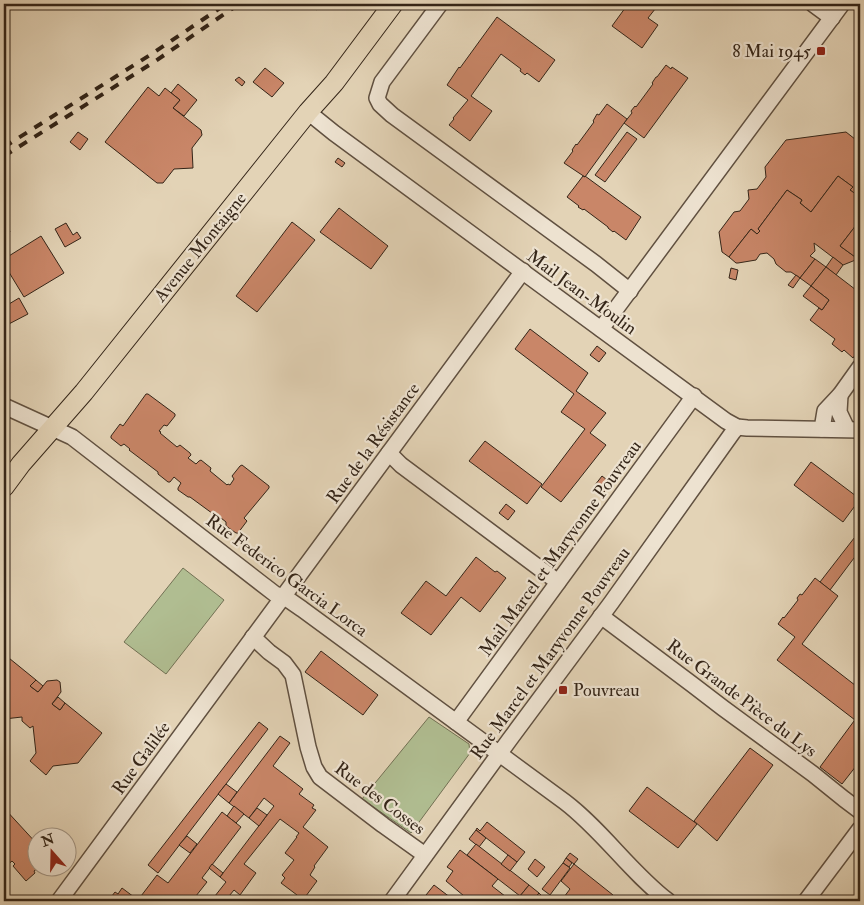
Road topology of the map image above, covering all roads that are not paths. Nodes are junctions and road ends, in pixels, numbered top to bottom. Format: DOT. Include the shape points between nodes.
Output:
graph roads {
  1 [pos="393,4"];
  2 [pos="440,4"];
  3 [pos="813,4"];
  4 [pos="842,4"];
  5 [pos="832,18"];
  6 [pos="308,112"];
  7 [pos="523,271"];
  8 [pos="630,291"];
  9 [pos="601,329"];
  10 [pos="860,367"];
  11 [pos="840,395"];
  12 [pos="694,396"];
  13 [pos="4,406"];
  14 [pos="737,426"];
  15 [pos="52,428"];
  16 [pos="822,428"];
  17 [pos="854,430"];
  18 [pos="389,453"];
  19 [pos="4,487"];
  20 [pos="558,582"];
  21 [pos="282,597"];
  22 [pos="601,616"];
  23 [pos="253,637"];
  24 [pos="456,722"];
  25 [pos="500,753"];
  26 [pos="860,811"];
  27 [pos="860,829"];
  28 [pos="426,855"];
  29 [pos="59,901"];
  30 [pos="392,901"];
  31 [pos="668,901"];
  32 [pos="806,901"];
  1 -- 6 [label="main road, Avenue Montaigne"];
  2 -- 8 [label="street, Mail Jean-Moulin" via="382,82 377,98 380,104"];
  3 -- 5 [label="street"];
  4 -- 5 [label="street"];
  5 -- 8 [label="street"];
  6 -- 7 [label="street, Mail Jean-Moulin"];
  6 -- 15 [label="main road, Avenue Montaigne"];
  7 -- 9 [label="street, Mail Jean-Moulin"];
  7 -- 18 [label="street, Rue de la Résistance"];
  8 -- 9 [label="street"];
  9 -- 12 [label="street, Mail Jean-Moulin"];
  10 -- 11 [label="street"];
  11 -- 16 [label="street" via="825,411"];
  11 -- 17 [label="street" via="839,412"];
  12 -- 14 [label="street, Mail Jean-Moulin"];
  12 -- 20 [label="street, Mail Marcel et Maryvonne Pouvreau"];
  13 -- 15 [label="street, Rue Federico Garcia Lorca"];
  14 -- 16 [label="street, Mail Jean-Moulin"];
  14 -- 22 [label="street, Rue Marcel et Maryvonne Pouvreau"];
  15 -- 19 [label="main road, Avenue Montaigne"];
  15 -- 21 [label="street, Rue Federico Garcia Lorca" via="72,437"];
  16 -- 17 [label="street, Mail Jean-Moulin"];
  18 -- 20 [label="street"];
  18 -- 21 [label="street, Rue de la Résistance"];
  20 -- 24 [label="street, Mail Marcel et Maryvonne Pouvreau"];
  21 -- 23 [label="street, Rue de la Résistance"];
  21 -- 24 [label="street, Rue Federico Garcia Lorca" via="310,614"];
  22 -- 25 [label="street, Rue Marcel et Maryvonne Pouvreau"];
  22 -- 26 [label="street, Rue Grande Pièce du Lys"];
  23 -- 28 [label="street, Rue des Cosses" via="284,663 293,675 308,747 320,777"];
  23 -- 29 [label="street, Rue Galilée"];
  24 -- 25 [label="street, Rue Federico Garcia Lorca"];
  25 -- 28 [label="street, Rue Marcel et Maryvonne Pouvreau"];
  25 -- 31 [label="street, Rue Federico Garcia Lorca" via="573,808 653,890"];
  27 -- 32 [label="street"];
  28 -- 30 [label="street, Rue Marcel et Maryvonne Pouvreau"];
}
